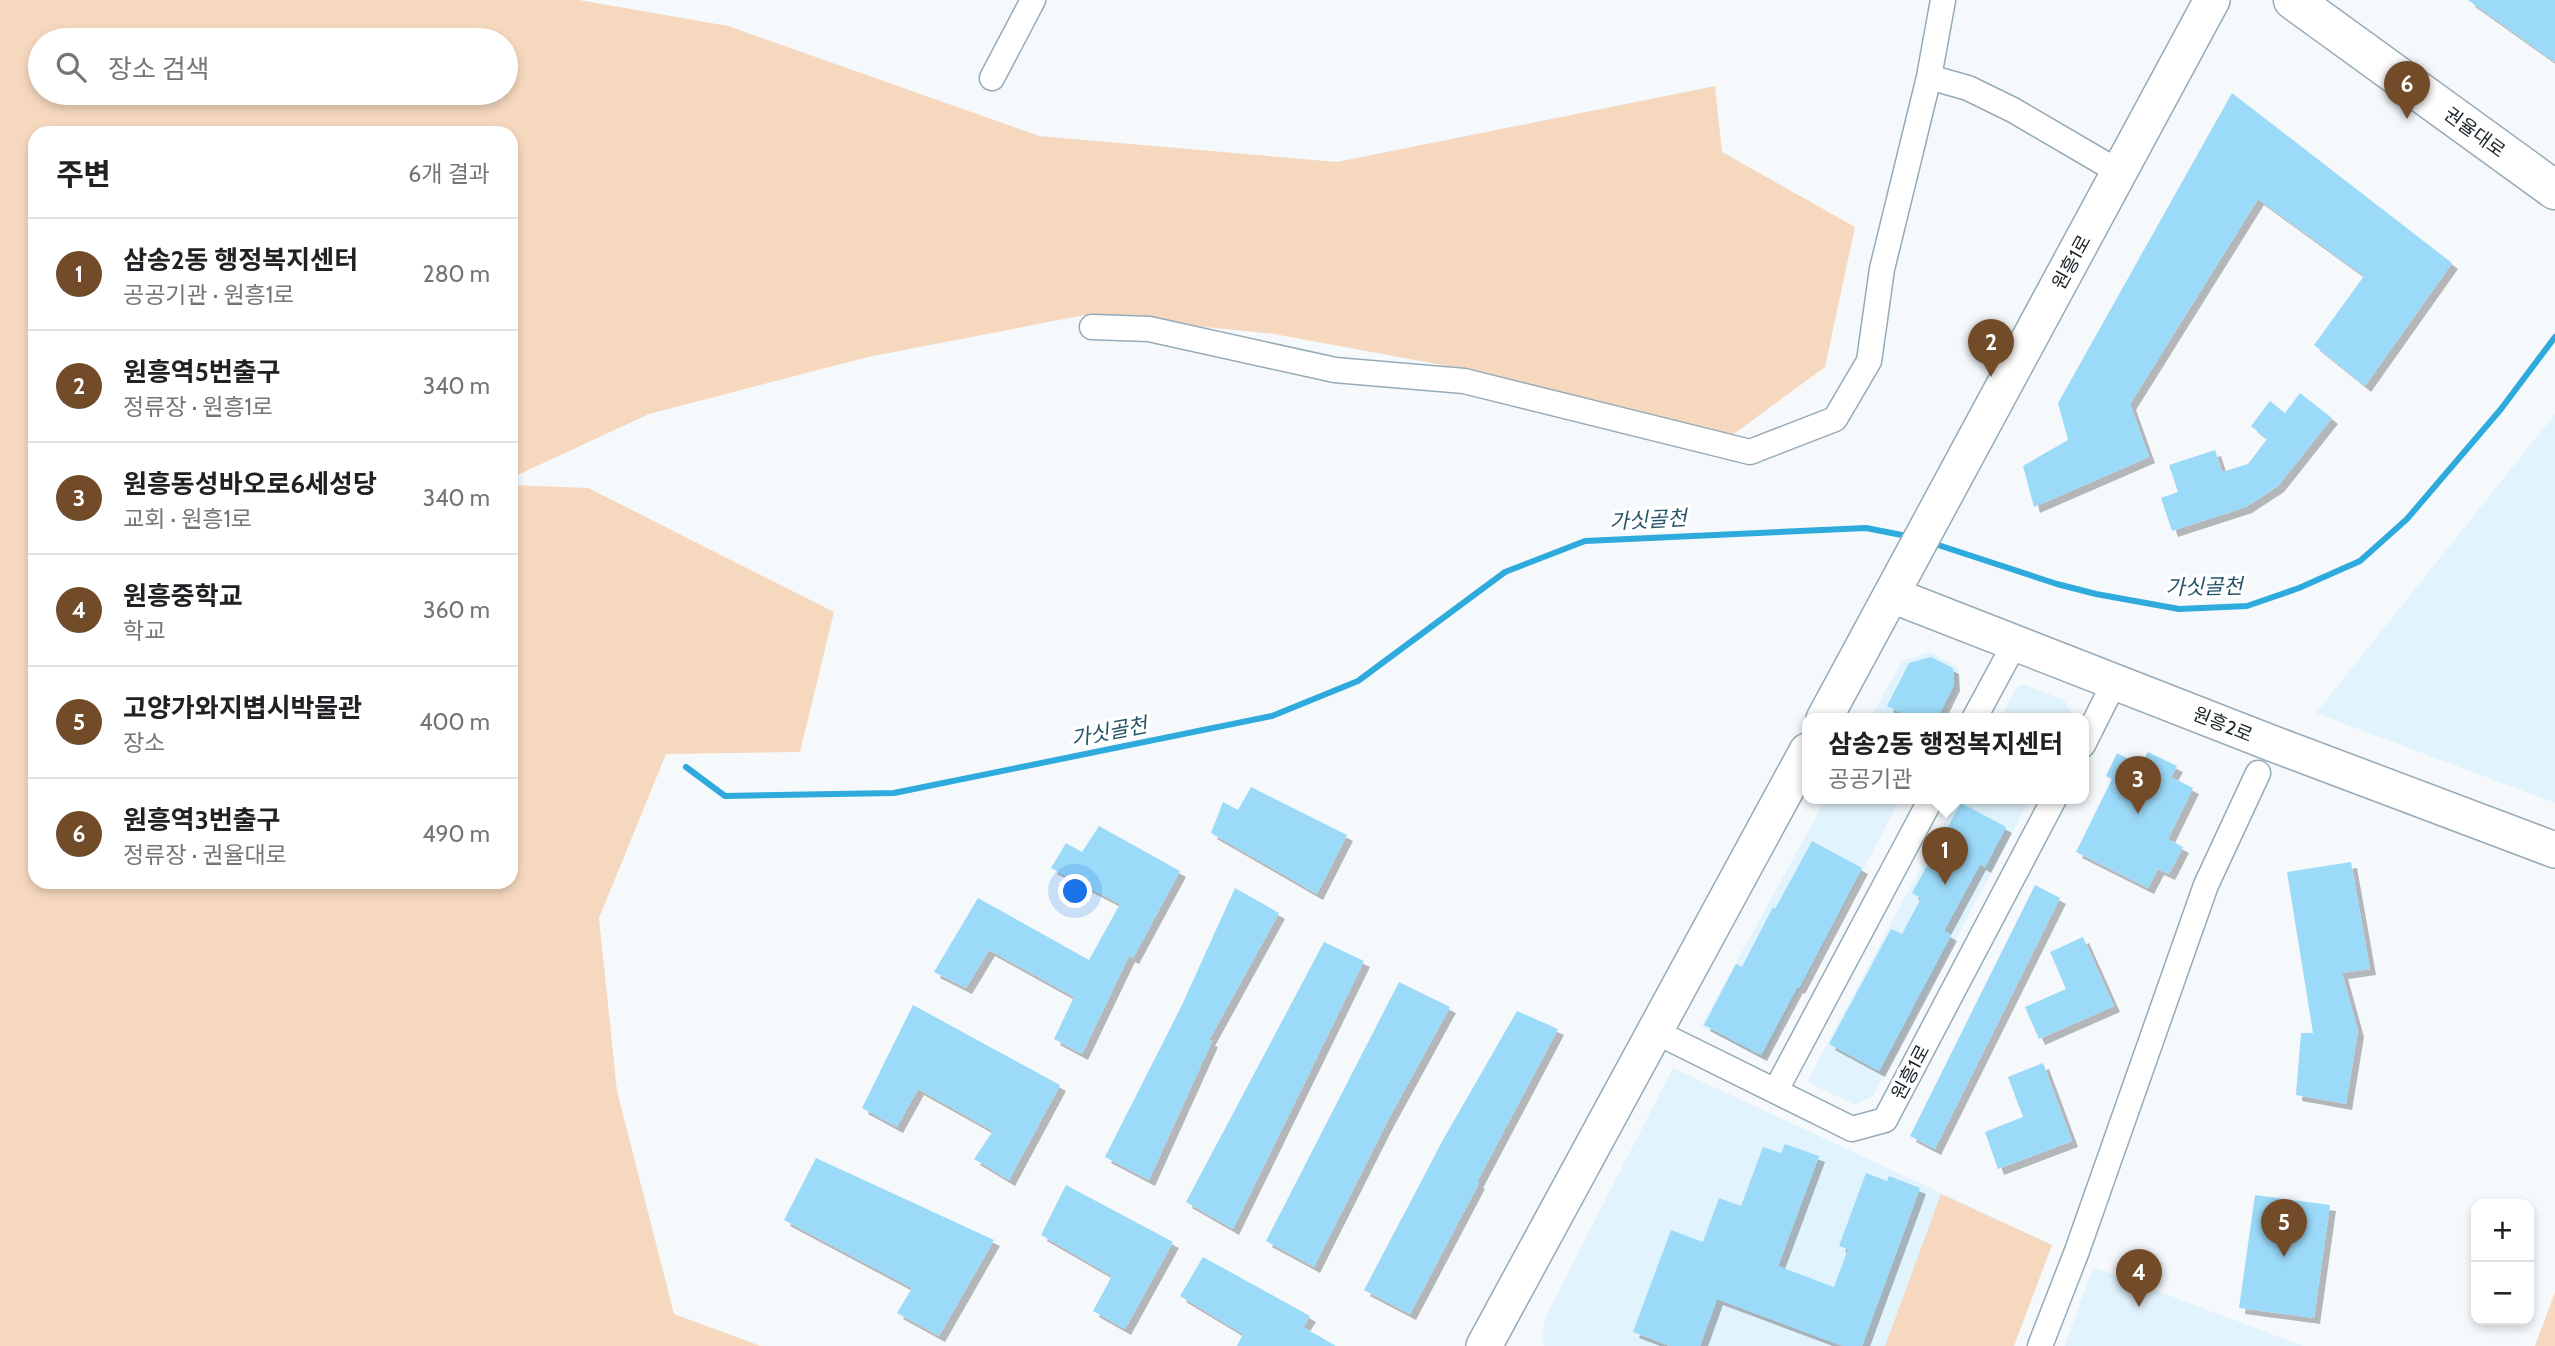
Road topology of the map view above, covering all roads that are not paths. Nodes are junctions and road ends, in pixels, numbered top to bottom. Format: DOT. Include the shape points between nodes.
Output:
graph roads {
  1 [pos="1032,0"];
  2 [pos="1943,0"];
  3 [pos="2212,0"];
  4 [pos="2293,0"];
  5 [pos="1930,77"];
  6 [pos="992,78"];
  7 [pos="2119,173"];
  8 [pos="2555,190"];
  9 [pos="1092,327"];
  10 [pos="1892,596"];
  11 [pos="2015,643"];
  12 [pos="2114,682"];
  13 [pos="1827,713"];
  14 [pos="1976,713"];
  15 [pos="2089,733"];
  16 [pos="1802,760"];
  17 [pos="2258,772"];
  18 [pos="1928,804"];
  19 [pos="2051,804"];
  20 [pos="2555,850"];
  21 [pos="1654,1031"];
  22 [pos="1776,1090"];
  23 [pos="1485,1346"];
  24 [pos="2040,1346"];
  1 -- 6 [label="street"];
  2 -- 5 [label="street"];
  3 -- 7 [label="street, 원흥1로"];
  4 -- 8 [label="main road, 권율대로"];
  5 -- 7 [label="street" via="1968,88 2013,110"];
  5 -- 9 [label="street" via="1882,269 1870,361 1835,419 1750,452 1464,381 1335,370 1149,329"];
  7 -- 10 [label="street, 원흥1로"];
  10 -- 11 [label="street, 원흥2로"];
  10 -- 13 [label="street"];
  11 -- 12 [label="street, 원흥2로"];
  11 -- 14 [label="street"];
  12 -- 15 [label="street"];
  12 -- 20 [label="street, 원흥2로"];
  16 -- 21 [label="street"];
  17 -- 24 [label="street" via="2206,885"];
  18 -- 22 [label="street"];
  19 -- 22 [label="street, 원흥1로" via="1885,1120 1852,1129"];
  21 -- 22 [label="street, 원흥1로"];
  21 -- 23 [label="street"];
}
